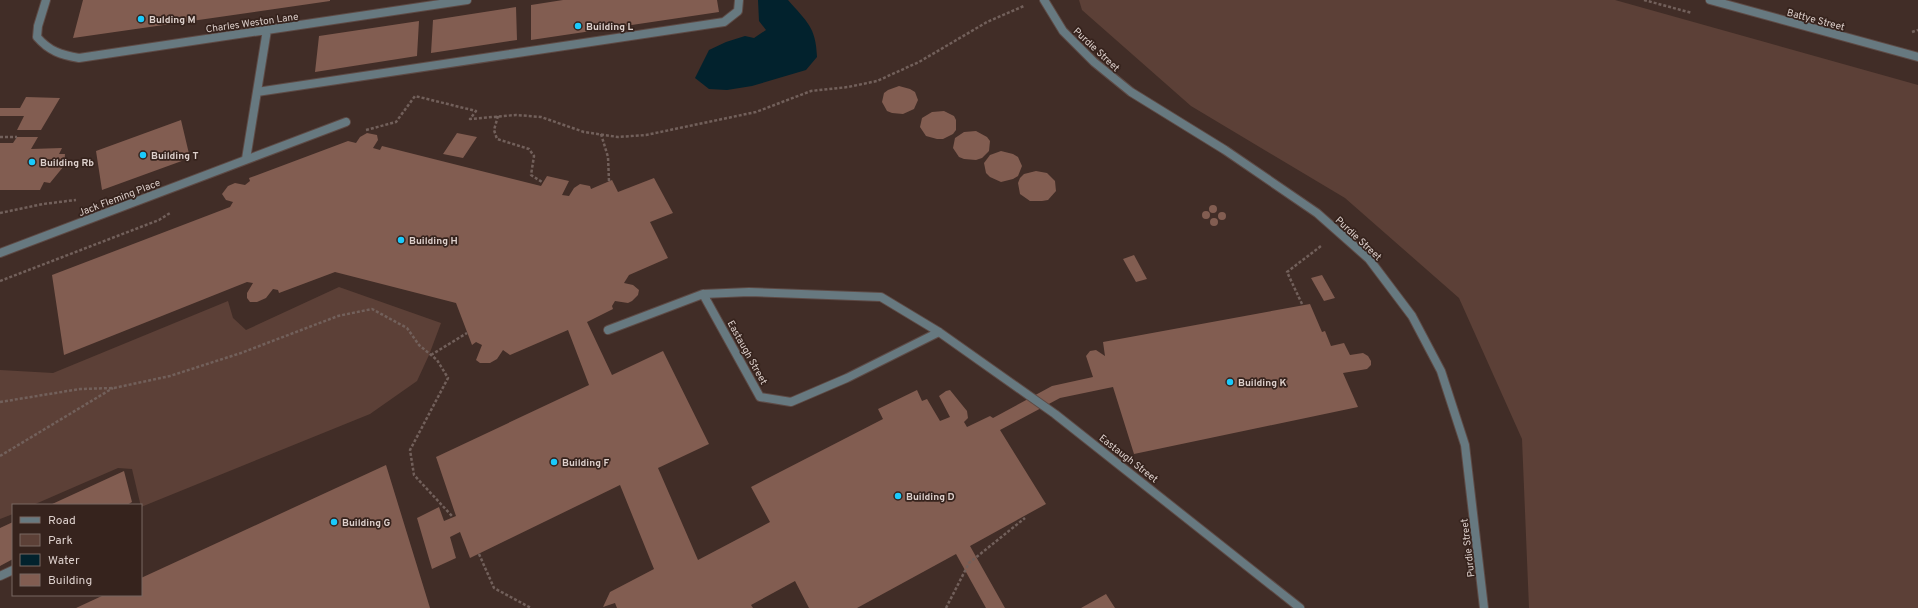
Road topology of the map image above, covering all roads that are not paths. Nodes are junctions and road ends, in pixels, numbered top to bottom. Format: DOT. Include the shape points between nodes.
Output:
graph roads {
  1 [pos="46,0"];
  2 [pos="467,0"];
  3 [pos="739,0"];
  4 [pos="1044,0"];
  5 [pos="1710,0"];
  6 [pos="267,30"];
  7 [pos="1918,57"];
  8 [pos="257,92"];
  9 [pos="346,122"];
  10 [pos="246,159"];
  11 [pos="0,253"];
  12 [pos="703,294"];
  13 [pos="608,330"];
  14 [pos="939,332"];
  15 [pos="12,570"];
  16 [pos="0,576"];
  17 [pos="1300,608"];
  18 [pos="1484,608"];
  1 -- 6 [label="street, Charles Weston Lane" via="37,37 45,48 61,55 79,58"];
  2 -- 6 [label="street, Charles Weston Lane"];
  3 -- 8 [label="street" via="740,6 735,16 724,22"];
  4 -- 18 [label="street, Purdie Street" via="1063,31 1094,62 1130,92 1238,159 1317,213 1369,259 1412,316 1441,371 1465,445"];
  5 -- 7 [label="street, Battye Street"];
  6 -- 8 [label="street"];
  8 -- 10 [label="street"];
  9 -- 10 [label="street, Jack Fleming Place"];
  10 -- 11 [label="street, Jack Fleming Place"];
  12 -- 13 [label="street, Eastaugh Street"];
  12 -- 14 [label="street, Eastaugh Street" via="749,292 881,297"];
  12 -- 14 [label="street, Eastaugh Street" via="760,397 776,400 791,402 847,378"];
  14 -- 17 [label="street, Eastaugh Street" via="1055,414"];
  15 -- 16 [label="street"];
}
